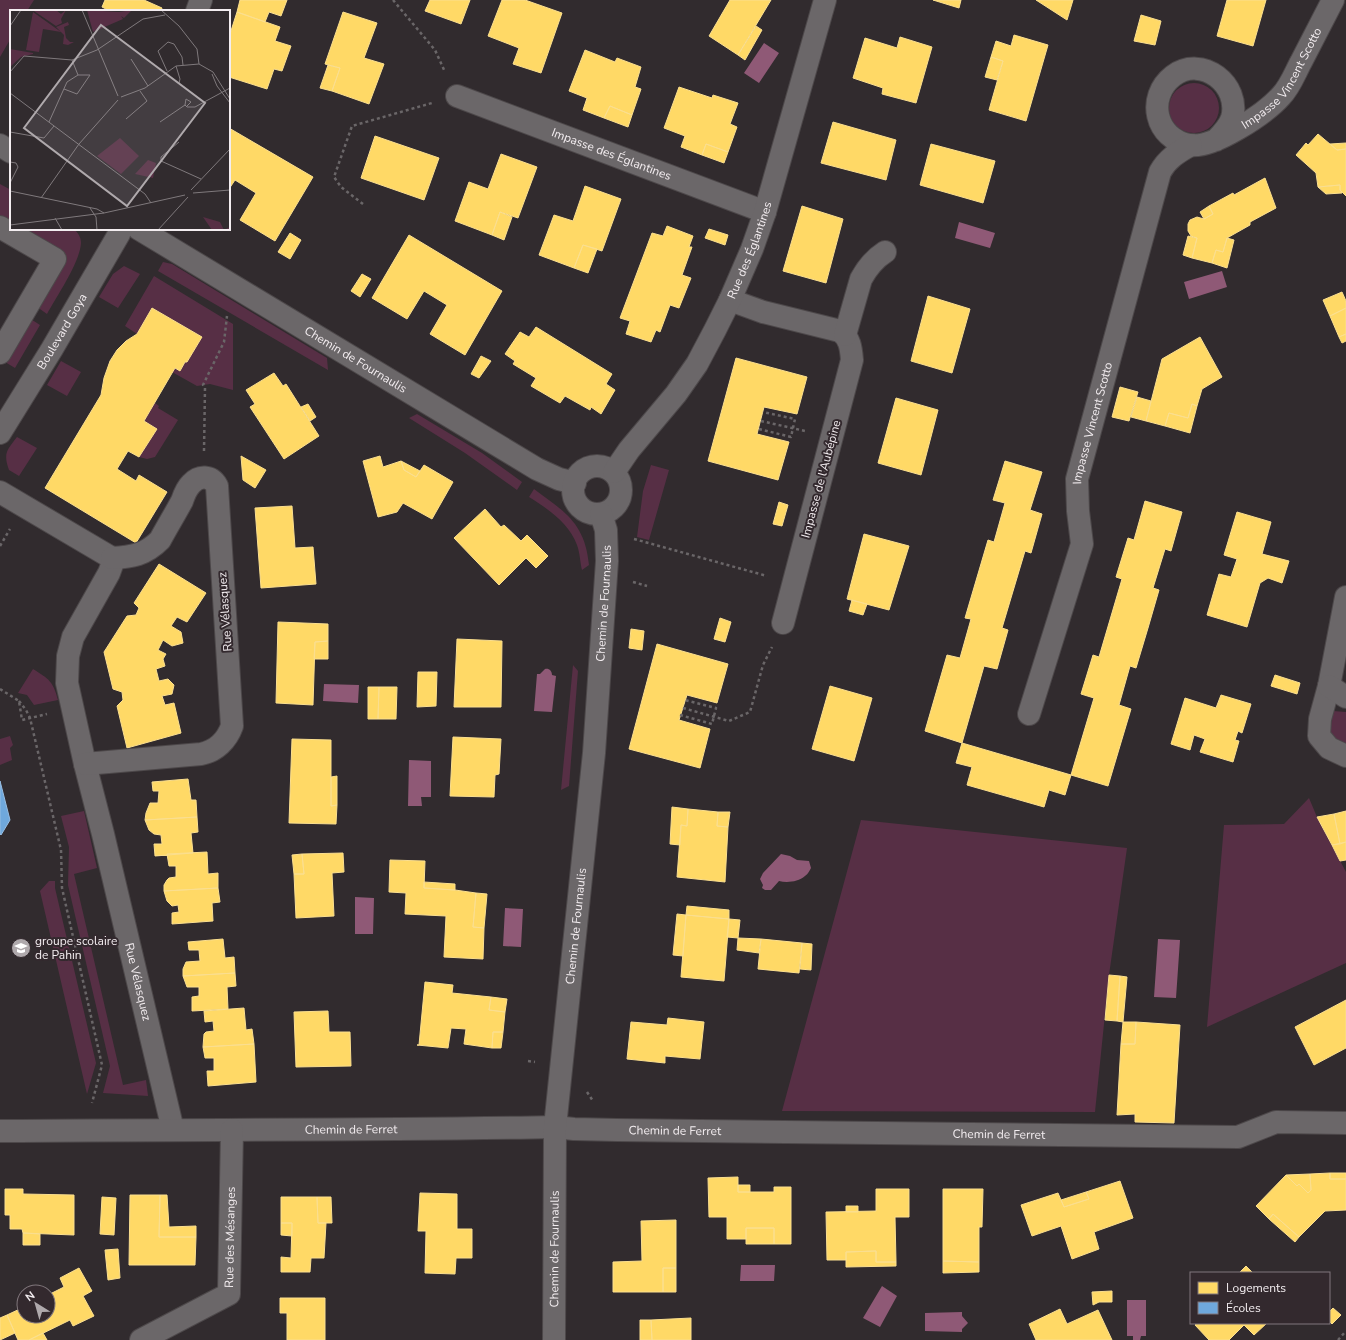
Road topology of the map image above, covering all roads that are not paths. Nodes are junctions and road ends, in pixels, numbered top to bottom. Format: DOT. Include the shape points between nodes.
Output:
graph roads {
  1 [pos="201,0"];
  2 [pos="825,0"];
  3 [pos="1333,0"];
  4 [pos="197,10"];
  5 [pos="457,96"];
  6 [pos="1216,140"];
  7 [pos="0,145"];
  8 [pos="1191,146"];
  9 [pos="10,151"];
  10 [pos="765,212"];
  11 [pos="0,227"];
  12 [pos="121,230"];
  13 [pos="141,230"];
  14 [pos="885,252"];
  15 [pos="730,300"];
  16 [pos="845,335"];
  17 [pos="0,353"];
  18 [pos="0,433"];
  19 [pos="614,472"];
  20 [pos="575,483"];
  21 [pos="0,492"];
  22 [pos="601,514"];
  23 [pos="112,558"];
  24 [pos="1346,597"];
  25 [pos="783,623"];
  26 [pos="1337,691"];
  27 [pos="1029,714"];
  28 [pos="1346,756"];
  29 [pos="85,764"];
  30 [pos="1346,1123"];
  31 [pos="555,1127"];
  32 [pos="173,1130"];
  33 [pos="232,1130"];
  34 [pos="0,1131"];
  35 [pos="141,1340"];
  36 [pos="554,1340"];
  1 -- 4 [label="street"];
  2 -- 10 [label="street, Rue des Églantines"];
  3 -- 6 [label="street, Impasse Vincent Scotto" via="1283,94 1257,116"];
  5 -- 10 [label="street, Impasse des Églantines"];
  6 -- 8 [label="street, Impasse Vincent Scotto" via="1204,145"];
  6 -- 8 [label="street, Impasse Vincent Scotto" via="1232,119 1234,105 1231,92 1224,81 1213,73 1200,69 1187,70 1174,75 1164,84 1157,109 1160,122 1167,134 1178,142"];
  7 -- 9 [label="street"];
  8 -- 27 [label="street, Impasse Vincent Scotto" via="1176,153 1160,172 1076,479 1082,544"];
  10 -- 15 [label="street, Rue des Églantines"];
  11 -- 17 [label="street" via="55,259"];
  12 -- 18 [label="street, Boulevard Goya"];
  13 -- 20 [label="street, Chemin de Fournaulis" via="537,469"];
  14 -- 16 [label="street" via="864,272"];
  15 -- 16 [label="street" via="763,312 840,331"];
  15 -- 19 [label="street, Rue des Églantines" via="697,364"];
  16 -- 25 [label="street, Impasse de l'Aubépine" via="850,345 852,360"];
  19 -- 20 [label="street" via="604,467 593,466 583,470"];
  19 -- 22 [label="street" via="620,481 622,492 611,510"];
  20 -- 22 [label="street" via="575,499 581,508 590,513"];
  21 -- 23 [label="street"];
  22 -- 31 [label="street, Chemin de Fournaulis" via="606,530 607,560 594,753"];
  23 -- 29 [label="street, Rue Vélasquez" via="109,573 76,632 68,656 67,683"];
  23 -- 29 [label="street, Rue Vélasquez" via="136,555 154,546 160,540 190,485 199,478 212,480 217,486 232,720 230,732 220,745 201,754"];
  24 -- 26 [label="street"];
  26 -- 28 [label="street" via="1320,719 1319,736 1329,748"];
  29 -- 32 [label="street, Rue Vélasquez"];
  30 -- 31 [label="street, Chemin de Ferret" via="1276,1122 1238,1137 617,1130"];
  31 -- 33 [label="street, Chemin de Ferret"];
  31 -- 36 [label="street, Chemin de Fournaulis"];
  32 -- 33 [label="street, Chemin de Ferret"];
  32 -- 34 [label="street, Chemin de Ferret"];
  33 -- 35 [label="street, Rue des Mésanges" via="229,1294"];
}
